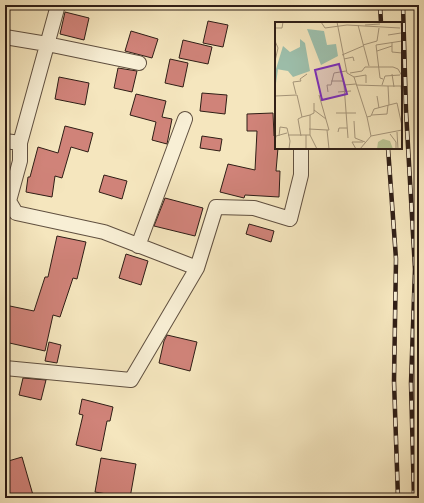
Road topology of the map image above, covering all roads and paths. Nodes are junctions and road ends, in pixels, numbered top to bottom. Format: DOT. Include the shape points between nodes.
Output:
graph roads {
  1 [pos="58,5"];
  2 [pos="5,37"];
  3 [pos="47,44"];
  4 [pos="139,63"];
  5 [pos="185,119"];
  6 [pos="5,142"];
  7 [pos="20,143"];
  8 [pos="301,149"];
  9 [pos="138,246"];
  10 [pos="197,268"];
  11 [pos="5,368"];
  1 -- 3 [label="street"];
  2 -- 3 [label="street"];
  3 -- 4 [label="street"];
  3 -- 7 [label="street"];
  5 -- 9 [label="street"];
  6 -- 7 [label="street"];
  7 -- 9 [label="street" via="20,161 9,201 16,213 104,232"];
  8 -- 10 [label="street" via="301,175 290,219 254,208 216,207"];
  9 -- 10 [label="street"];
  10 -- 11 [label="street" via="130,380"];
}
